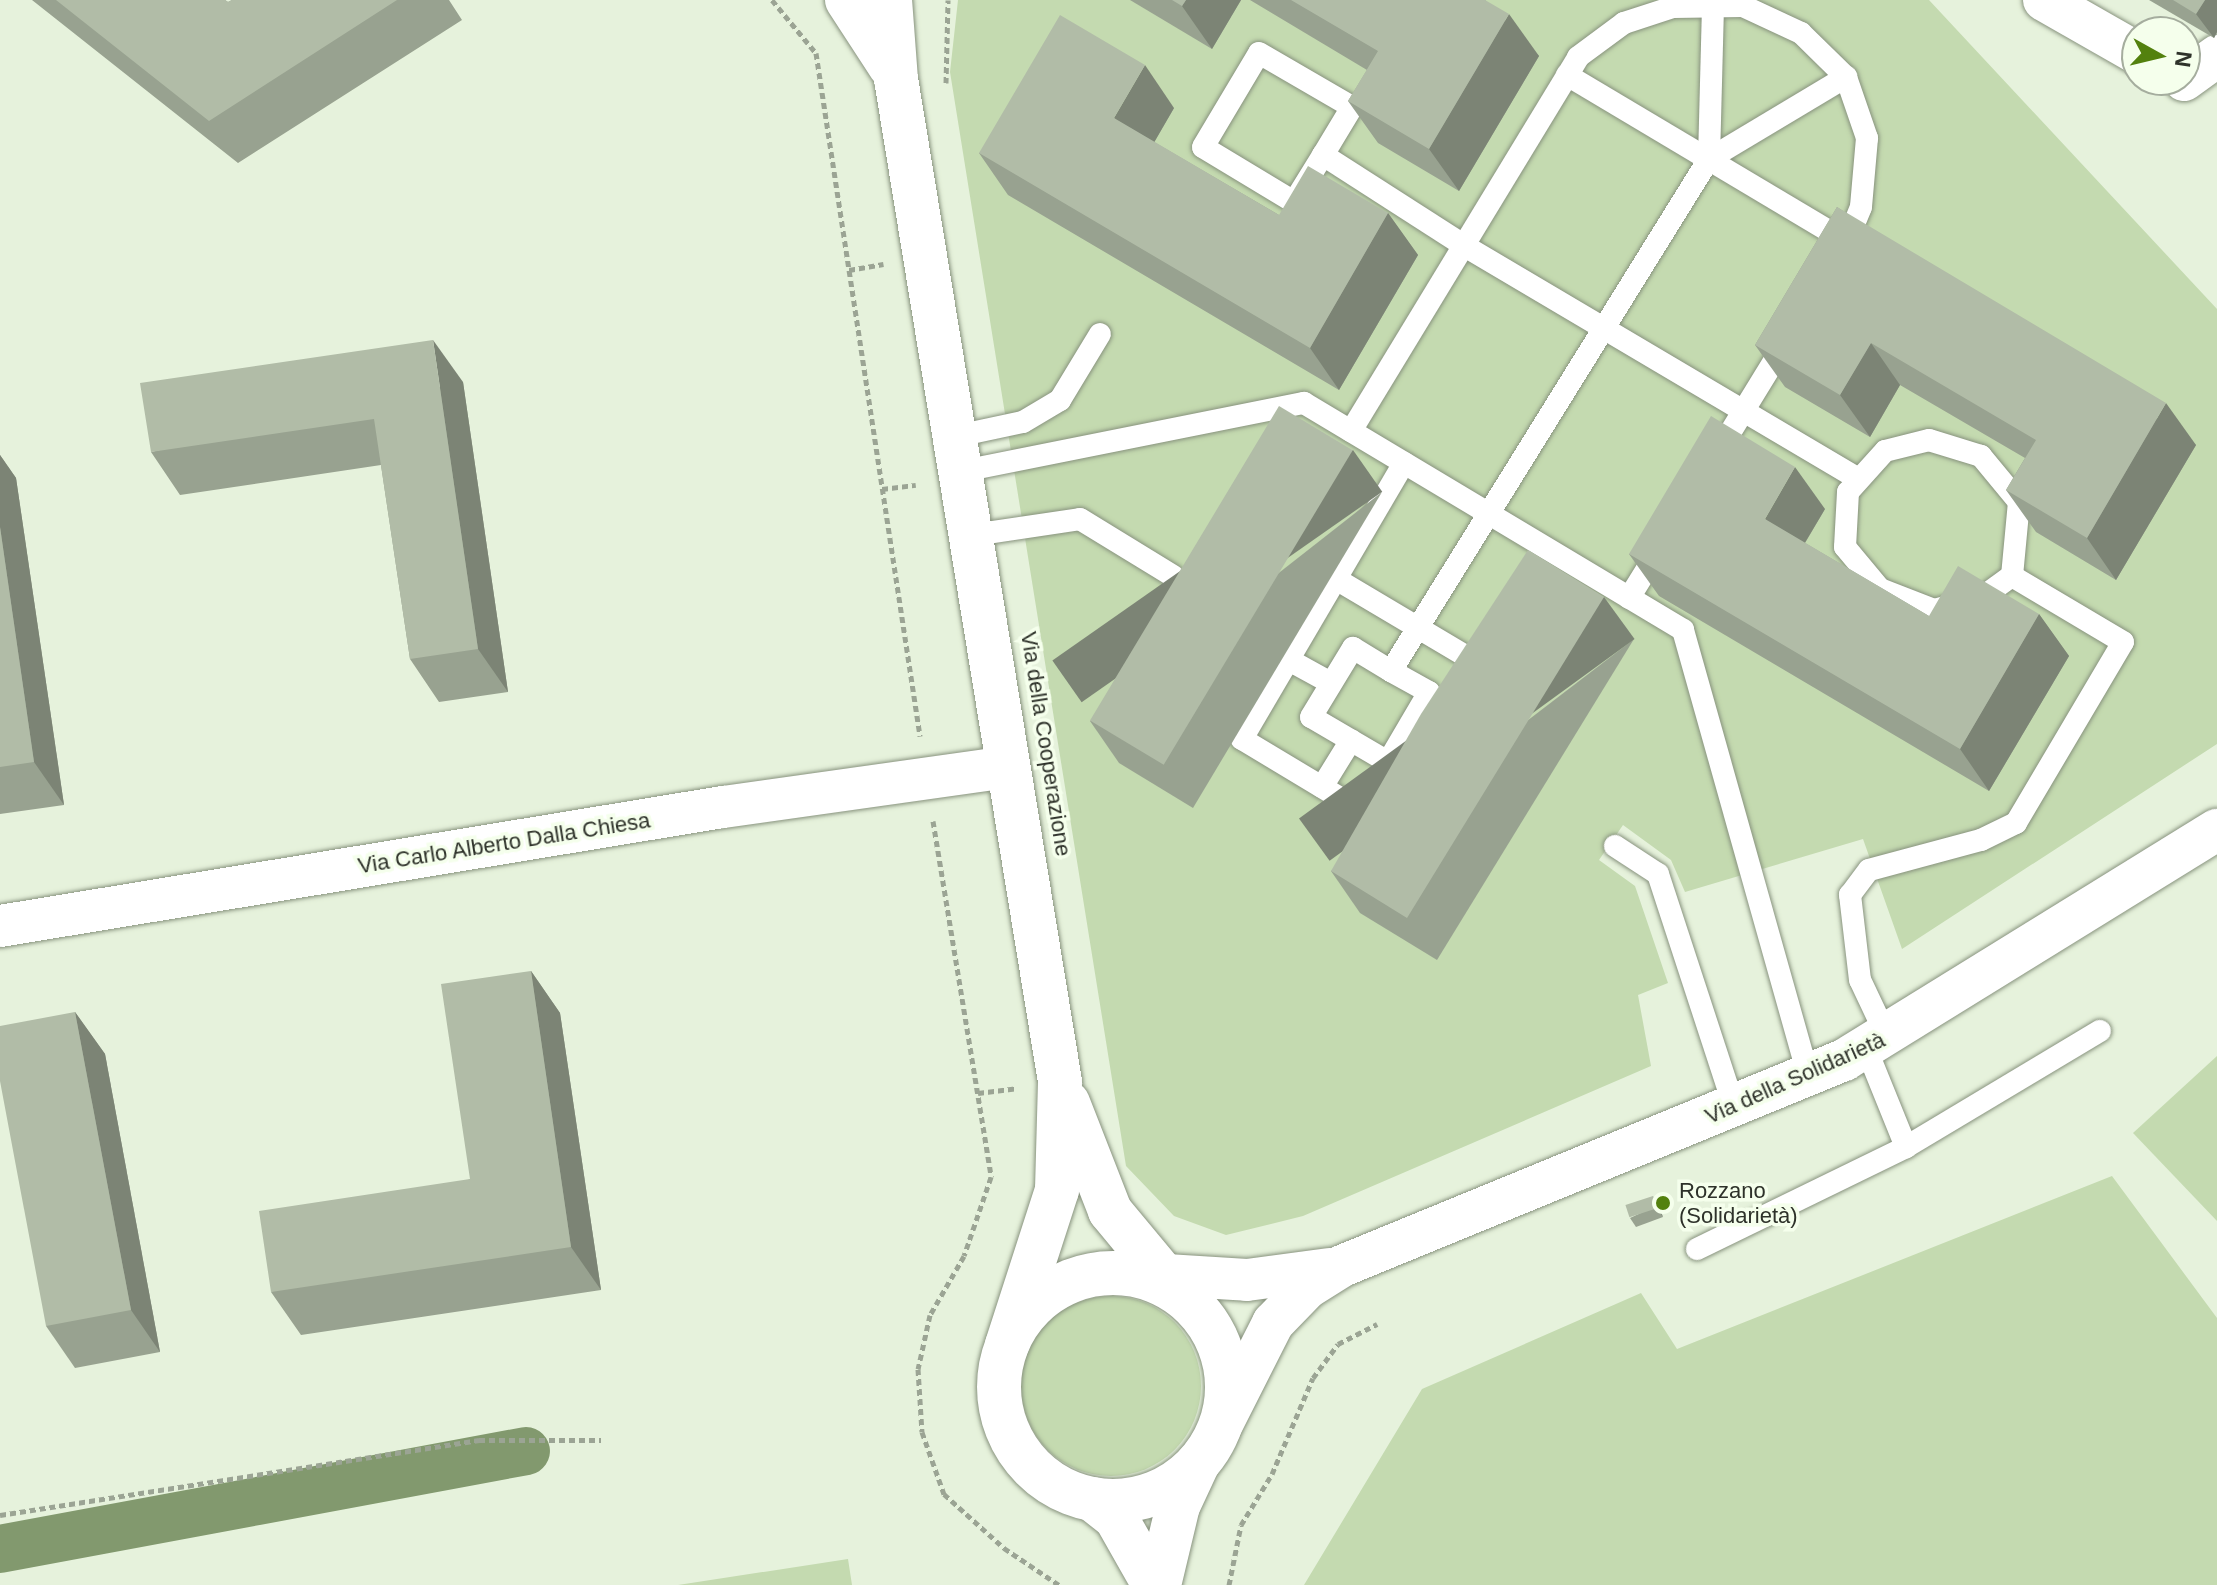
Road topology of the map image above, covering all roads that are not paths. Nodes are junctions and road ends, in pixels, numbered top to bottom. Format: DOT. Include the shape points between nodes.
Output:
graph roads {
  1 [pos="847,0"];
  2 [pos="890,0"];
  3 [pos="2044,0"];
  4 [pos="1713,6"];
  5 [pos="2121,44"];
  6 [pos="1567,75"];
  7 [pos="1846,77"];
  8 [pos="896,79"];
  9 [pos="1323,155"];
  10 [pos="1709,159"];
  11 [pos="1847,242"];
  12 [pos="1463,245"];
  13 [pos="1831,268"];
  14 [pos="1799,320"];
  15 [pos="1606,328"];
  16 [pos="1100,334"];
  17 [pos="1743,412"];
  18 [pos="1351,431"];
  19 [pos="960,453"];
  20 [pos="1404,463"];
  21 [pos="1702,478"];
  22 [pos="1859,479"];
  23 [pos="1491,515"];
  24 [pos="1670,532"];
  25 [pos="973,535"];
  26 [pos="1572,563"];
  27 [pos="1173,576"];
  28 [pos="2012,576"];
  29 [pos="1336,579"];
  30 [pos="1556,588"];
  31 [pos="1629,598"];
  32 [pos="1419,628"];
  33 [pos="1289,660"];
  34 [pos="1391,671"];
  35 [pos="1500,677"];
  36 [pos="1331,683"];
  37 [pos="1407,730"];
  38 [pos="1351,740"];
  39 [pos="1428,743"];
  40 [pos="1008,767"];
  41 [pos="1322,787"];
  42 [pos="1409,821"];
  43 [pos="2217,830"];
  44 [pos="1615,846"];
  45 [pos="0,926"];
  46 [pos="2100,1031"];
  47 [pos="1876,1042"];
  48 [pos="1808,1075"];
  49 [pos="1060,1082"];
  50 [pos="1734,1107"];
  51 [pos="1906,1147"];
  52 [pos="1697,1249"];
  53 [pos="1342,1266"];
  54 [pos="1155,1282"];
  55 [pos="1007,1345"];
  56 [pos="1209,1446"];
  57 [pos="1092,1499"];
  58 [pos="1157,1585"];
  1 -- 8 [label="street, Via della Cooperazione"];
  2 -- 8 [label="street, Via della Cooperazione"];
  3 -- 5 [label="street"];
  4 -- 6 [label="lane" via="1673,7 1624,23 1578,57"];
  4 -- 7 [label="lane" via="1743,6 1801,33"];
  4 -- 10 [label="lane"];
  6 -- 10 [label="lane"];
  6 -- 12 [label="lane"];
  7 -- 10 [label="lane"];
  7 -- 11 [label="lane" via="1867,138 1861,207"];
  8 -- 19 [label="street, Via della Cooperazione"];
  9 -- 9 [label="lane" via="1352,107 1259,53 1203,147 1294,202"];
  9 -- 12 [label="lane"];
  10 -- 11 [label="lane"];
  10 -- 15 [label="lane"];
  11 -- 13 [label="lane"];
  12 -- 15 [label="lane"];
  12 -- 18 [label="lane"];
  14 -- 17 [label="lane"];
  15 -- 17 [label="lane"];
  15 -- 23 [label="lane"];
  16 -- 19 [label="lane" via="1060,400"];
  17 -- 21 [label="lane"];
  17 -- 22 [label="lane"];
  18 -- 19 [label="lane" via="1304,403"];
  18 -- 20 [label="lane"];
  19 -- 25 [label="street, Via della Cooperazione"];
  20 -- 23 [label="lane"];
  20 -- 29 [label="lane"];
  22 -- 28 [label="lane" via="1848,492 1845,547 1880,589 1934,610 1984,596"];
  22 -- 28 [label="lane" via="1885,451 1929,440 1981,456 2019,502"];
  23 -- 26 [label="lane"];
  23 -- 32 [label="lane"];
  24 -- 31 [label="lane"];
  25 -- 27 [label="lane" via="1080,519"];
  25 -- 40 [label="street, Via della Cooperazione"];
  26 -- 30 [label="lane"];
  26 -- 31 [label="lane"];
  28 -- 47 [label="lane" via="2123,642 2016,823 1981,840 1869,870 1850,895 1860,980"];
  29 -- 32 [label="lane"];
  29 -- 33 [label="lane"];
  31 -- 48 [label="lane" via="1683,630"];
  32 -- 34 [label="lane"];
  32 -- 35 [label="lane"];
  33 -- 36 [label="lane"];
  33 -- 41 [label="lane" via="1242,739"];
  34 -- 36 [label="lane" via="1353,648"];
  34 -- 37 [label="lane" via="1429,692"];
  36 -- 38 [label="lane" via="1311,717"];
  37 -- 38 [label="lane" via="1388,762"];
  37 -- 39 [label="lane"];
  38 -- 41 [label="lane"];
  40 -- 45 [label="street, Via Carlo Alberto Dalla Chiesa" via="723,807"];
  40 -- 49 [label="street, Via della Cooperazione"];
  41 -- 42 [label="lane" via="1401,834"];
  43 -- 47 [label="street, Via della Solidarietà"];
  44 -- 50 [label="lane" via="1658,874"];
  46 -- 51 [label="lane"];
  47 -- 48 [label="street, Via della Solidarietà"];
  47 -- 51 [label="lane"];
  48 -- 50 [label="street, Via della Solidarietà"];
  49 -- 54 [label="street, Via della Cooperazione" via="1110,1211"];
  49 -- 55 [label="street, Via della Cooperazione" via="1057,1190"];
  50 -- 53 [label="street, Via della Solidarietà"];
  51 -- 52 [label="lane"];
  53 -- 54 [label="street, Via della Solidarietà" via="1247,1280"];
  53 -- 56 [label="street, Via della Solidarietà" via="1307,1288 1273,1323"];
  54 -- 55 [label="street" via="1080,1277 1051,1291 1023,1316"];
  54 -- 56 [label="street" via="1212,1329 1226,1365 1227,1398"];
  55 -- 57 [label="street" via="999,1398 1015,1446 1046,1480"];
  56 -- 57 [label="street" via="1172,1485 1117,1502"];
  56 -- 58 [label="street" via="1178,1506"];
  57 -- 58 [label="street" via="1116,1518"];
}
